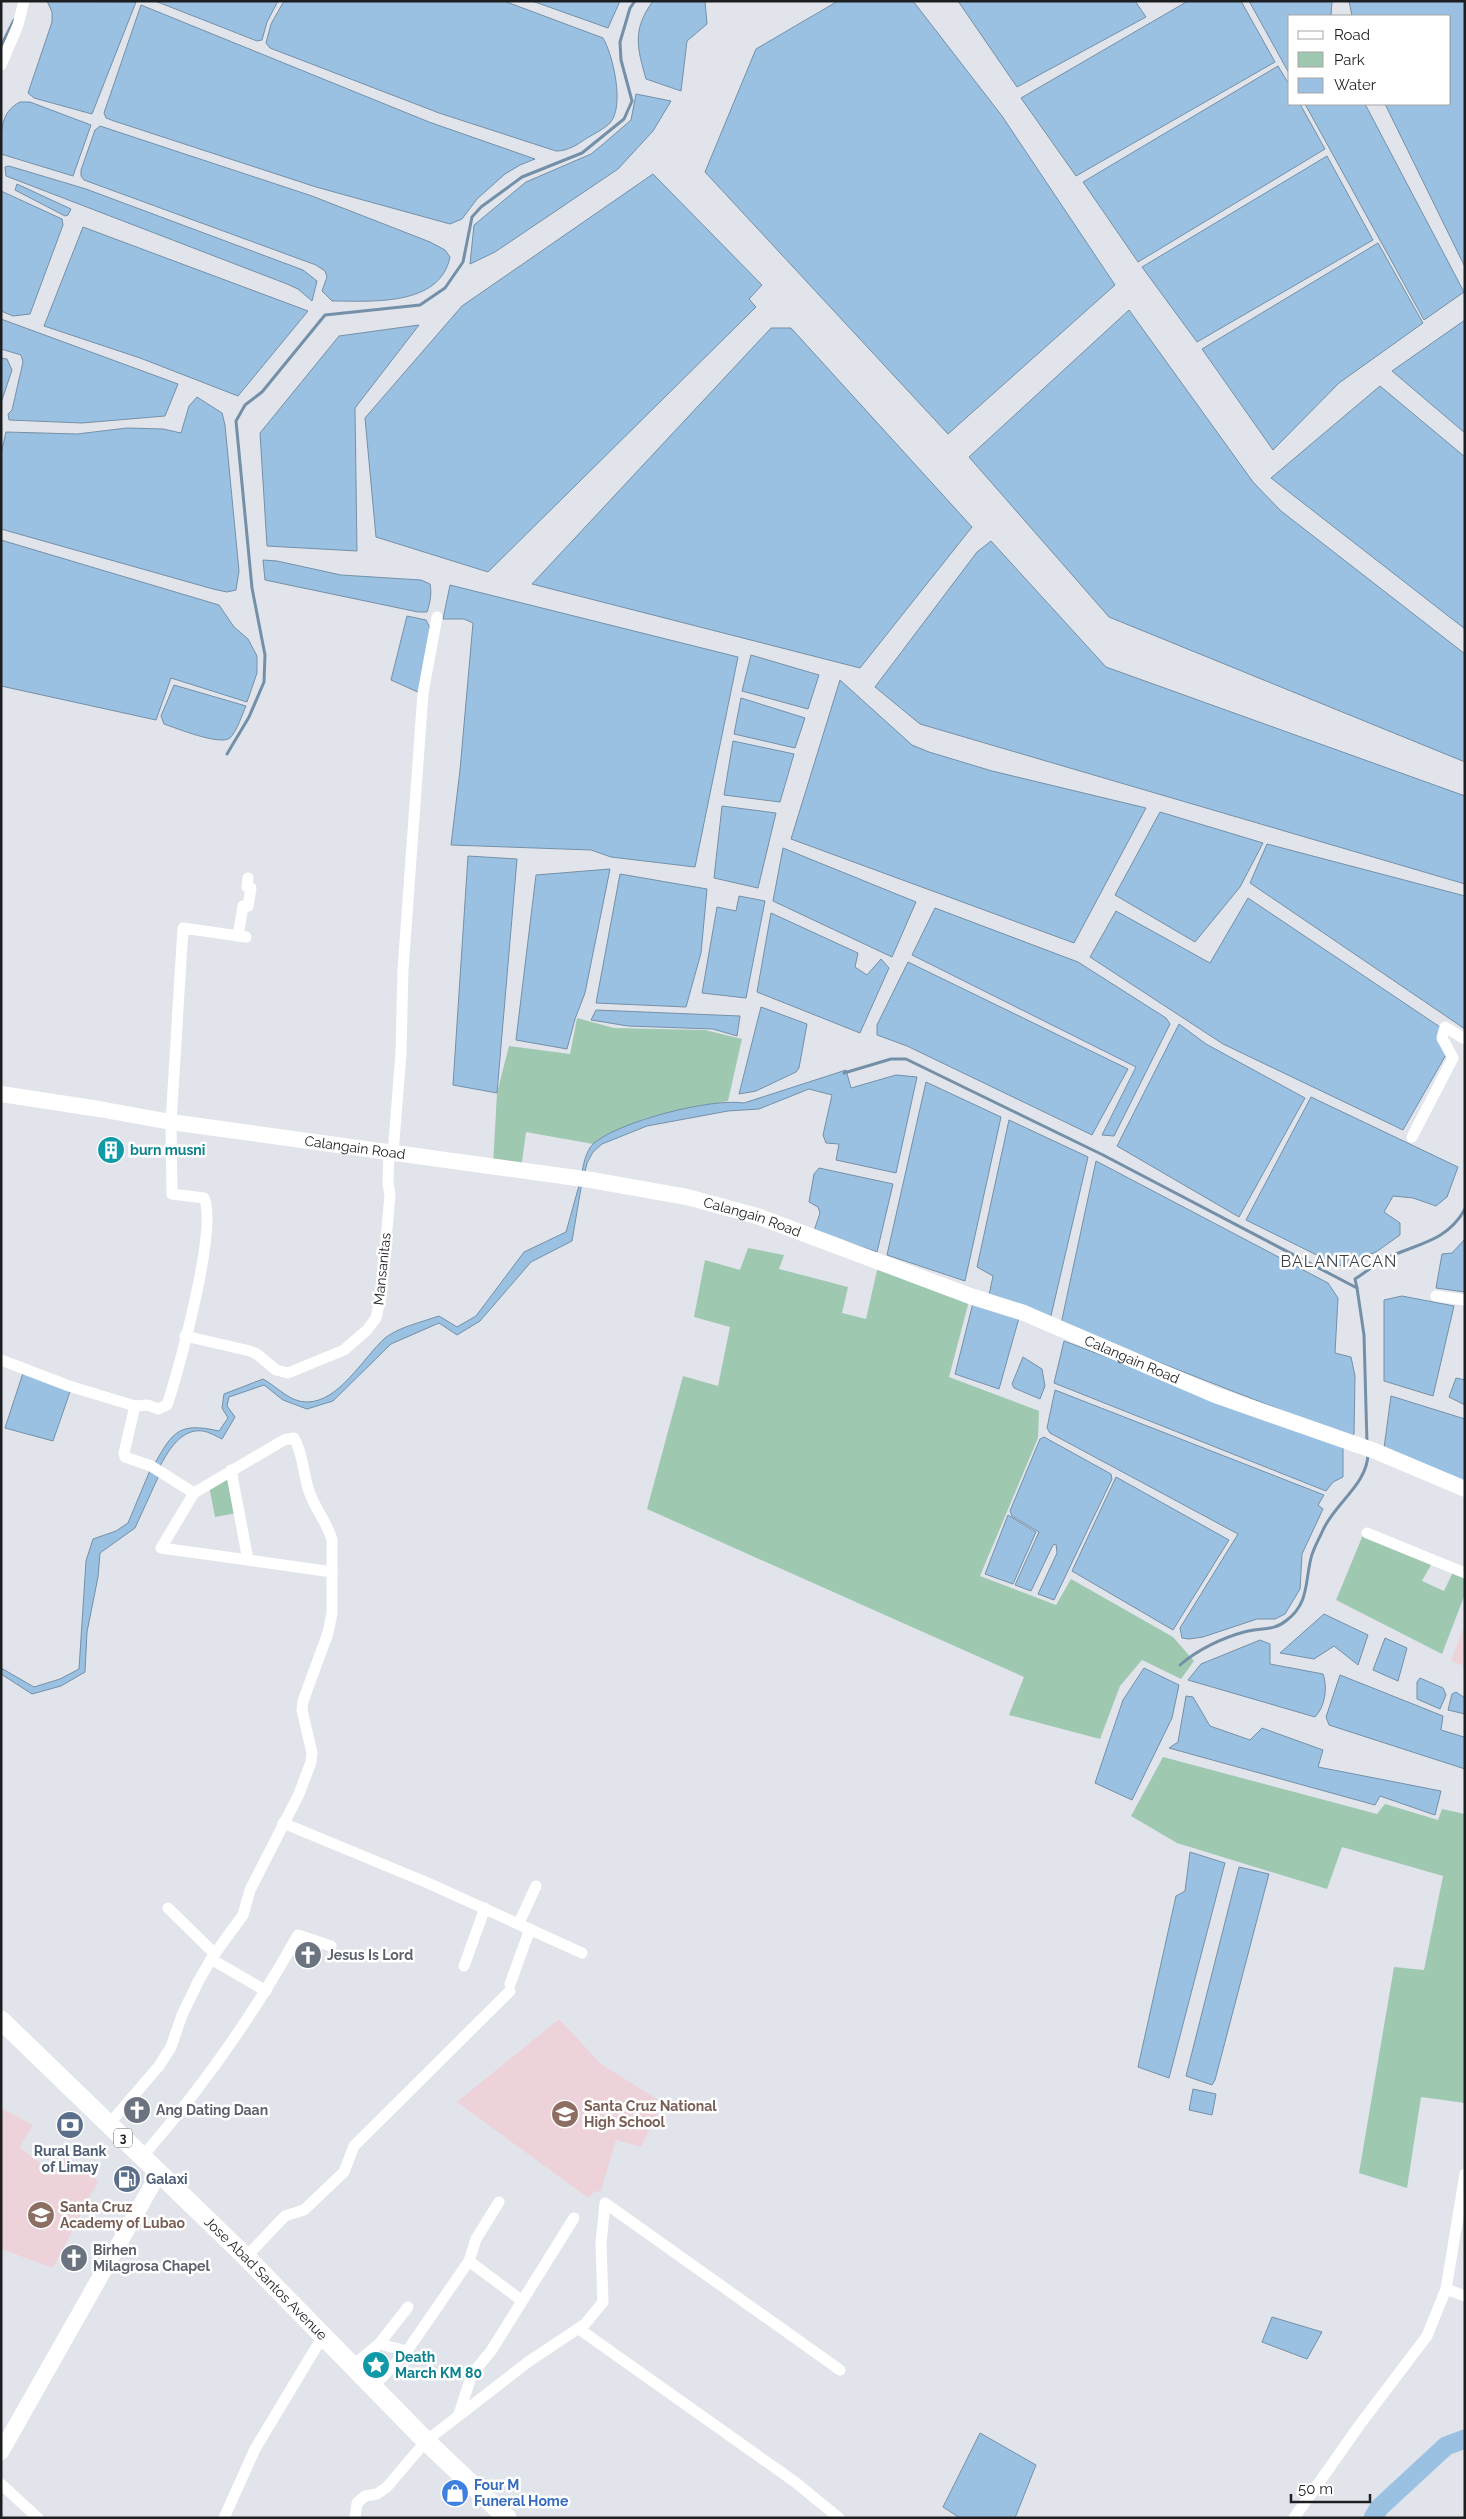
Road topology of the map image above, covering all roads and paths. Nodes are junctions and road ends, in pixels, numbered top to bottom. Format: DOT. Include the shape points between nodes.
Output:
graph roads {
  1 [pos="24,1"];
  2 [pos="1,64"];
  3 [pos="437,617"];
  4 [pos="248,878"];
  5 [pos="1465,1039"];
  6 [pos="1,1094"];
  7 [pos="171,1122"];
  8 [pos="1412,1137"];
  9 [pos="391,1154"];
  10 [pos="1436,1296"];
  11 [pos="1465,1300"];
  12 [pos="185,1336"];
  13 [pos="1,1360"];
  14 [pos="135,1406"];
  15 [pos="231,1470"];
  16 [pos="1465,1489"];
  17 [pos="194,1493"];
  18 [pos="1367,1533"];
  19 [pos="248,1560"];
  20 [pos="332,1572"];
  21 [pos="1465,1572"];
  22 [pos="283,1823"];
  23 [pos="536,1886"];
  24 [pos="168,1908"];
  25 [pos="485,1908"];
  26 [pos="519,1923"];
  27 [pos="530,1929"];
  28 [pos="331,1946"];
  29 [pos="582,1952"];
  30 [pos="213,1956"];
  31 [pos="464,1966"];
  32 [pos="266,1992"];
  33 [pos="1,2020"];
  34 [pos="109,2124"];
  35 [pos="142,2156"];
  36 [pos="159,2173"];
  37 [pos="1465,2174"];
  38 [pos="1463,2195"];
  39 [pos="499,2202"];
  40 [pos="574,2218"];
  41 [pos="246,2257"];
  42 [pos="469,2260"];
  43 [pos="1446,2289"];
  44 [pos="1465,2296"];
  45 [pos="521,2300"];
  46 [pos="408,2307"];
  47 [pos="578,2328"];
  48 [pos="323,2336"];
  49 [pos="379,2344"];
  50 [pos="407,2351"];
  51 [pos="352,2366"];
  52 [pos="840,2370"];
  53 [pos="373,2387"];
  54 [pos="459,2414"];
  55 [pos="426,2441"];
  56 [pos="1,2452"];
  57 [pos="1,2484"];
  58 [pos="38,2518"];
  59 [pos="224,2518"];
  60 [pos="355,2518"];
  61 [pos="507,2518"];
  62 [pos="839,2518"];
  63 [pos="1294,2518"];
  1 -- 2 [label="street" via="18,25"];
  3 -- 9 [label="street" via="423,693 403,970 401,1053"];
  4 -- 7 [label="street" via="247,887 251,888 248,906 243,906 242,936 183,928"];
  5 -- 8 [label="street" via="1445,1027 1442,1038 1453,1058"];
  6 -- 7 [label="street, Calangain Road"];
  7 -- 9 [label="street, Calangain Road"];
  7 -- 12 [label="street" via="172,1194 204,1198 208,1205 200,1281"];
  9 -- 12 [label="street, Mansanitas" via="380,1296 376,1318 367,1330 344,1350 288,1373 276,1370 250,1350"];
  9 -- 16 [label="street, Calangain Road" via="687,1197 757,1216 1024,1314 1215,1395 1375,1451"];
  10 -- 11 [label="street"];
  12 -- 14 [label="street" via="167,1405 158,1409 148,1404"];
  13 -- 14 [label="street" via="69,1386"];
  14 -- 17 [label="street" via="125,1457 156,1469"];
  15 -- 17 [label="street"];
  15 -- 19 [label="street"];
  15 -- 20 [label="street" via="284,1440 294,1438 299,1446 309,1493 330,1530"];
  17 -- 19 [label="street" via="161,1548"];
  18 -- 21 [label="street"];
  19 -- 20 [label="street"];
  20 -- 22 [label="street" via="332,1613 328,1633 302,1710 311,1762"];
  22 -- 25 [label="street"];
  22 -- 30 [label="street" via="250,1890 243,1915"];
  23 -- 26 [label="street"];
  24 -- 30 [label="street"];
  25 -- 26 [label="street"];
  25 -- 31 [label="street"];
  26 -- 27 [label="street"];
  27 -- 29 [label="street"];
  27 -- 41 [label="street" via="510,1988 354,2146 344,2172 304,2210 285,2216"];
  28 -- 32 [label="street" via="298,1934"];
  30 -- 32 [label="street"];
  30 -- 34 [label="street" via="182,2015 172,2047"];
  32 -- 35 [label="street" via="197,2091"];
  33 -- 34 [label="main road, Jose Abad Santos Avenue / 3"];
  34 -- 35 [label="main road, Jose Abad Santos Avenue / 3"];
  35 -- 36 [label="main road, Jose Abad Santos Avenue / 3"];
  36 -- 41 [label="main road, Jose Abad Santos Avenue / 3"];
  36 -- 56 [label="street"];
  37 -- 38 [label="street"];
  38 -- 43 [label="street"];
  39 -- 42 [label="street" via="476,2238"];
  40 -- 45 [label="street"];
  41 -- 48 [label="main road, Jose Abad Santos Avenue / 3"];
  42 -- 45 [label="street"];
  42 -- 50 [label="street"];
  43 -- 44 [label="street"];
  43 -- 63 [label="street" via="1419,2349 1361,2423"];
  45 -- 54 [label="street" via="491,2351 472,2374"];
  46 -- 49 [label="street"];
  47 -- 52 [label="street" via="603,2302 601,2244 605,2203"];
  47 -- 54 [label="street"];
  47 -- 62 [label="street" via="795,2482"];
  48 -- 51 [label="main road, Jose Abad Santos Avenue / 3"];
  48 -- 59 [label="street" via="255,2449"];
  49 -- 50 [label="street"];
  49 -- 51 [label="street"];
  50 -- 53 [label="street"];
  51 -- 53 [label="main road, Jose Abad Santos Avenue / 3"];
  53 -- 55 [label="main road, Jose Abad Santos Avenue / 3"];
  54 -- 55 [label="street"];
  55 -- 60 [label="street" via="387,2486 357,2503"];
  55 -- 61 [label="main road, Jose Abad Santos Avenue / 3"];
  57 -- 58 [label="street"];
}
